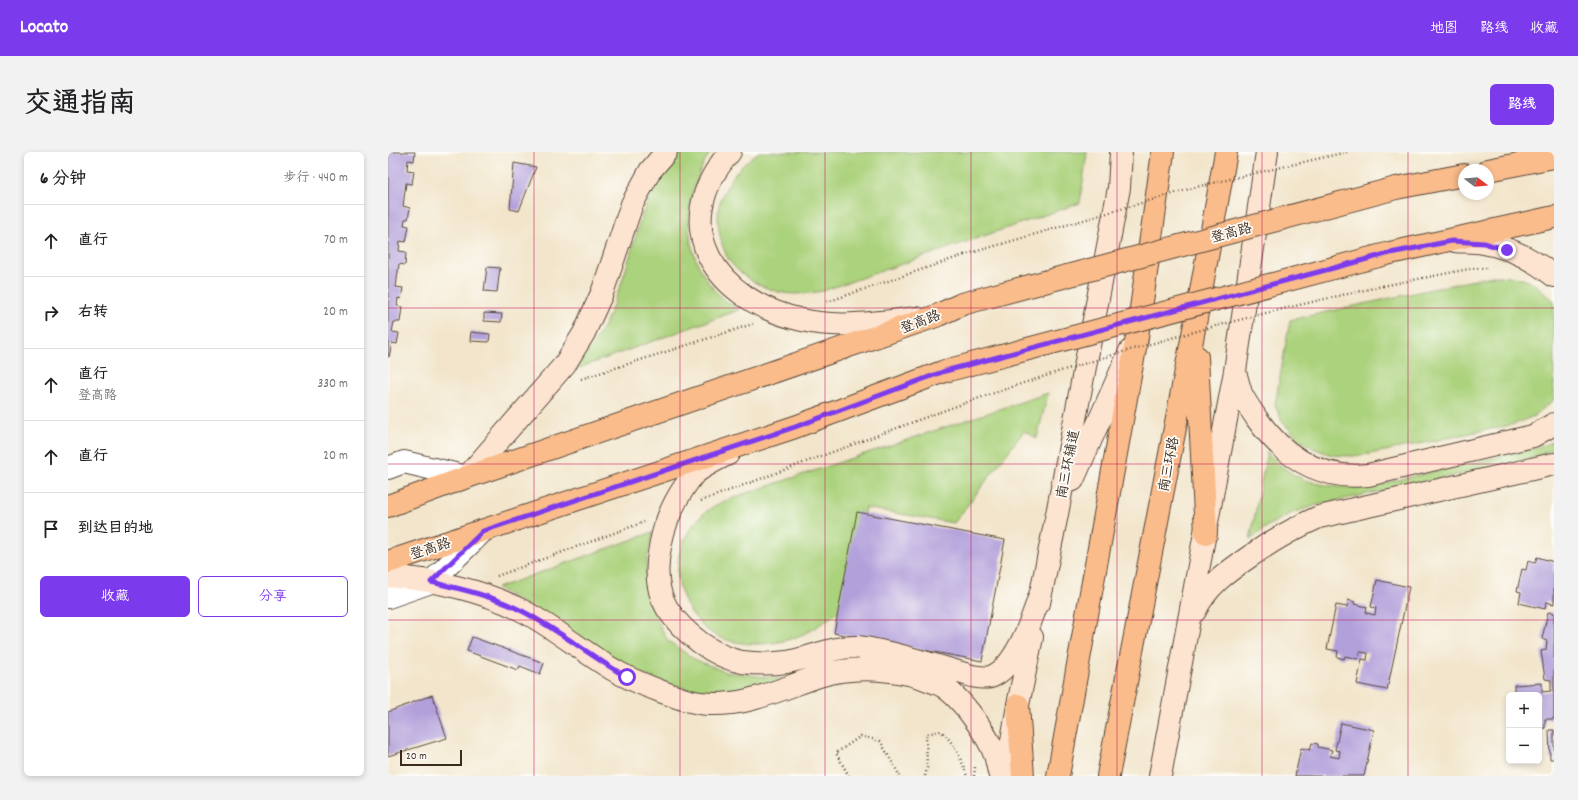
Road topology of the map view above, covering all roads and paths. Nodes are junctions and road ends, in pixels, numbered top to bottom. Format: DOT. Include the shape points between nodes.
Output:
graph roads {
  1 [pos="666,152"];
  2 [pos="730,152"];
  3 [pos="1114,152"];
  4 [pos="1121,152"];
  5 [pos="1163,152"];
  6 [pos="1226,152"];
  7 [pos="1266,152"];
  8 [pos="1347,152"];
  9 [pos="1522,152"];
  10 [pos="1554,156"];
  11 [pos="1494,168"];
  12 [pos="1494,169"];
  13 [pos="1458,176"];
  14 [pos="1119,188"];
  15 [pos="1554,217"];
  16 [pos="1452,241"];
  17 [pos="964,254"];
  18 [pos="1492,268"];
  19 [pos="1554,276"];
  20 [pos="936,316"];
  21 [pos="1195,324"];
  22 [pos="1137,337"];
  23 [pos="1235,371"];
  24 [pos="940,412"];
  25 [pos="1554,424"];
  26 [pos="758,439"];
  27 [pos="1554,464"];
  28 [pos="388,468"];
  29 [pos="467,477"];
  30 [pos="388,506"];
  31 [pos="1057,514"];
  32 [pos="483,531"];
  33 [pos="1206,534"];
  34 [pos="388,562"];
  35 [pos="388,576"];
  36 [pos="431,582"];
  37 [pos="1042,589"];
  38 [pos="388,597"];
  39 [pos="1189,622"];
  40 [pos="1018,705"];
  41 [pos="849,776"];
  42 [pos="900,776"];
  43 [pos="925,776"];
  44 [pos="967,776"];
  45 [pos="1000,776"];
  46 [pos="1006,776"];
  47 [pos="1023,776"];
  48 [pos="1058,776"];
  49 [pos="1108,776"];
  50 [pos="1160,776"];
  1 -- 29 [label="main road" via="650,171 632,204 602,292 580,340 565,364"];
  2 -- 20 [label="main road" via="709,182 700,225 706,249 714,266 738,292 774,312 802,320 832,324"];
  3 -- 14 [label="main road"];
  4 -- 14 [label="main road, 南三环辅道"];
  5 -- 22 [label="main road"];
  6 -- 21 [label="main road, 南三环路"];
  7 -- 23 [label="main road"];
  8 -- 17 [label="path, bridge" via="1196,187"];
  9 -- 11 [label="main road"];
  10 -- 12 [label="main road"];
  13 -- 20 [label="main road, 登高路, bridge" via="1396,188 962,304"];
  14 -- 31 [label="main road, 南三环辅道"];
  15 -- 16 [label="main road, 登高路"];
  16 -- 19 [label="main road" via="1484,243 1507,250 1531,259"];
  16 -- 26 [label="main road, 登高路, bridge" via="1390,253 945,371"];
  18 -- 24 [label="path, bridge" via="1474,268 1383,286 1168,338"];
  20 -- 29 [label="main road, 登高路"];
  21 -- 33 [label="main road"];
  21 -- 49 [label="main road, 南三环路"];
  22 -- 31 [label="main road"];
  22 -- 48 [label="main road"];
  23 -- 25 [label="main road" via="1242,394 1269,435 1303,462 1338,475 1368,475 1398,468 1533,436"];
  23 -- 33 [label="main road"];
  26 -- 32 [label="main road, 登高路"];
  26 -- 37 [label="main road" via="694,474 674,501 662,533 658,574 667,608 702,644 722,656 742,662 786,662 834,649 857,647 913,659 972,676 992,676 1013,657 1034,613"];
  27 -- 39 [label="main road" via="1318,517 1292,528 1217,579 1201,599"];
  28 -- 29 [label="street" via="404,462"];
  29 -- 30 [label="main road, 登高路"];
  31 -- 37 [label="main road, 南三环辅道"];
  32 -- 34 [label="main road, 登高路"];
  32 -- 36 [label="street"];
  33 -- 39 [label="main road"];
  35 -- 36 [label="main road"];
  36 -- 38 [label="street"];
  36 -- 45 [label="main road" via="462,589 523,611 616,671 646,686 702,704 750,700 842,670 863,669 907,674 937,683 951,691 979,727 994,755"];
  37 -- 40 [label="main road, 南三环辅道"];
  39 -- 50 [label="main road"];
  40 -- 46 [label="main road, 南三环辅道"];
  40 -- 47 [label="main road"];
  41 -- 42 [label="path" via="836,753 861,736 880,741"];
  43 -- 44 [label="path" via="926,734 941,731 952,741"];
}
